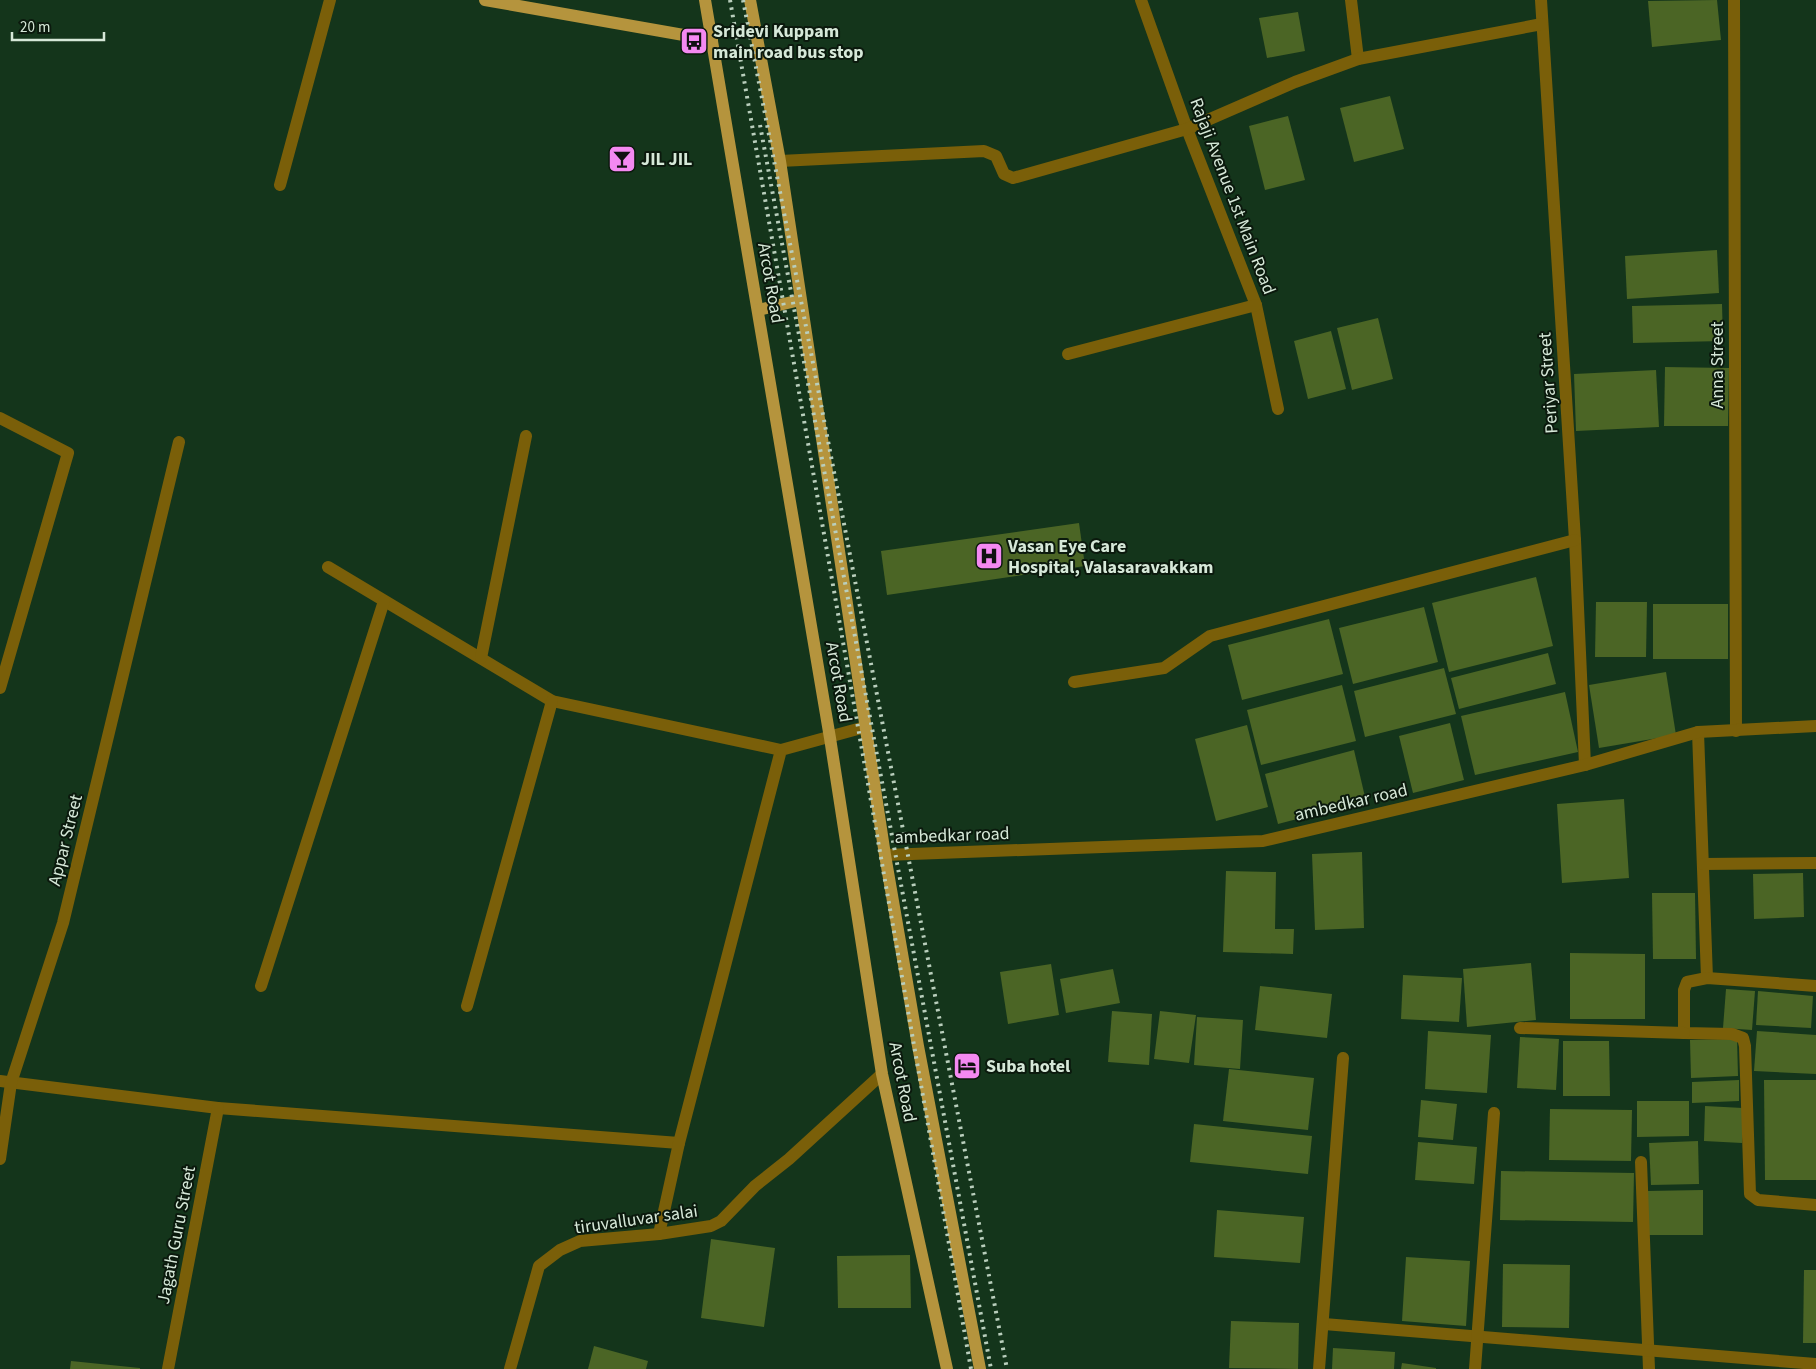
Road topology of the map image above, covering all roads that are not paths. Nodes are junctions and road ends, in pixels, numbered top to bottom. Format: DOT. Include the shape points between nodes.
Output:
graph roads {
  1 [pos="330,0"];
  2 [pos="486,0"];
  3 [pos="705,0"];
  4 [pos="750,0"];
  5 [pos="1141,0"];
  6 [pos="1351,0"];
  7 [pos="1541,0"];
  8 [pos="1734,0"];
  9 [pos="1542,24"];
  10 [pos="712,40"];
  11 [pos="1358,59"];
  12 [pos="1187,129"];
  13 [pos="780,162"];
  14 [pos="280,185"];
  15 [pos="800,300"];
  16 [pos="1256,305"];
  17 [pos="758,310"];
  18 [pos="1068,354"];
  19 [pos="1278,409"];
  20 [pos="0,418"];
  21 [pos="526,436"];
  22 [pos="180,442"];
  23 [pos="1575,540"];
  24 [pos="328,566"];
  25 [pos="384,601"];
  26 [pos="481,658"];
  27 [pos="1074,682"];
  28 [pos="0,688"];
  29 [pos="552,701"];
  30 [pos="1816,726"];
  31 [pos="864,727"];
  32 [pos="1736,731"];
  33 [pos="1698,732"];
  34 [pos="830,738"];
  35 [pos="781,750"];
  36 [pos="1584,764"];
  37 [pos="885,855"];
  38 [pos="1816,863"];
  39 [pos="1703,864"];
  40 [pos="1707,978"];
  41 [pos="262,986"];
  42 [pos="1816,986"];
  43 [pos="467,1006"];
  44 [pos="1520,1028"];
  45 [pos="1684,1033"];
  46 [pos="1342,1058"];
  47 [pos="882,1074"];
  48 [pos="5,1082"];
  49 [pos="218,1108"];
  50 [pos="1494,1113"];
  51 [pos="679,1143"];
  52 [pos="0,1158"];
  53 [pos="1641,1162"];
  54 [pos="1816,1205"];
  55 [pos="659,1234"];
  56 [pos="1324,1324"];
  57 [pos="1478,1337"];
  58 [pos="1648,1352"];
  59 [pos="1816,1364"];
  60 [pos="168,1369"];
  61 [pos="510,1369"];
  62 [pos="947,1369"];
  63 [pos="980,1369"];
  64 [pos="1320,1369"];
  65 [pos="1474,1369"];
  66 [pos="1649,1369"];
  1 -- 14 [label="street"];
  2 -- 10 [label="main road"];
  3 -- 10 [label="main road, Arcot Road"];
  4 -- 13 [label="main road, Arcot Road"];
  5 -- 12 [label="street, Rajaji Avenue 1st Main Road"];
  6 -- 11 [label="street"];
  7 -- 9 [label="street, Periyar Street"];
  8 -- 32 [label="street, Anna Street"];
  9 -- 11 [label="street"];
  9 -- 23 [label="street, Periyar Street"];
  10 -- 17 [label="main road, Arcot Road"];
  11 -- 12 [label="street" via="1295,82"];
  12 -- 13 [label="street" via="1013,178 1004,174 996,156 984,150"];
  12 -- 16 [label="street, Rajaji Avenue 1st Main Road"];
  13 -- 15 [label="main road, Arcot Road"];
  15 -- 17 [label="main road"];
  15 -- 31 [label="main road, Arcot Road"];
  16 -- 18 [label="street"];
  16 -- 19 [label="street, Rajaji Avenue 1st Main Road"];
  17 -- 34 [label="main road, Arcot Road"];
  20 -- 28 [label="street" via="68,454"];
  21 -- 26 [label="street"];
  22 -- 48 [label="street, Appar Street" via="63,923"];
  23 -- 27 [label="street" via="1210,636 1164,668"];
  23 -- 36 [label="street, Periyar Street"];
  24 -- 25 [label="street"];
  25 -- 26 [label="street"];
  25 -- 41 [label="street"];
  26 -- 29 [label="street"];
  29 -- 35 [label="street"];
  29 -- 43 [label="street"];
  30 -- 32 [label="street, ambedkar road"];
  31 -- 34 [label="street"];
  31 -- 37 [label="main road, Arcot Road"];
  32 -- 33 [label="street, ambedkar road"];
  33 -- 36 [label="street, ambedkar road"];
  33 -- 39 [label="street"];
  34 -- 35 [label="street"];
  34 -- 47 [label="main road, Arcot Road"];
  35 -- 51 [label="street"];
  36 -- 37 [label="street, ambedkar road" via="1263,841"];
  37 -- 63 [label="main road, Arcot Road"];
  38 -- 39 [label="street"];
  39 -- 40 [label="street"];
  40 -- 42 [label="street"];
  40 -- 45 [label="street" via="1687,982"];
  44 -- 45 [label="street"];
  45 -- 54 [label="street" via="1732,1034 1742,1038 1745,1046 1750,1194 1758,1200"];
  46 -- 56 [label="street"];
  47 -- 55 [label="street, tiruvalluvar salai" via="755,1186 721,1221 711,1226"];
  47 -- 62 [label="main road, Arcot Road"];
  48 -- 49 [label="street"];
  48 -- 52 [label="street, Appar Street"];
  49 -- 51 [label="street"];
  49 -- 60 [label="street, Jagath Guru Street"];
  50 -- 57 [label="street"];
  51 -- 55 [label="street"];
  53 -- 58 [label="street"];
  55 -- 61 [label="street, tiruvalluvar salai" via="580,1241 560,1250 539,1266"];
  56 -- 57 [label="street"];
  56 -- 64 [label="street"];
  57 -- 58 [label="street"];
  57 -- 65 [label="street"];
  58 -- 59 [label="street"];
  58 -- 66 [label="street"];
}
